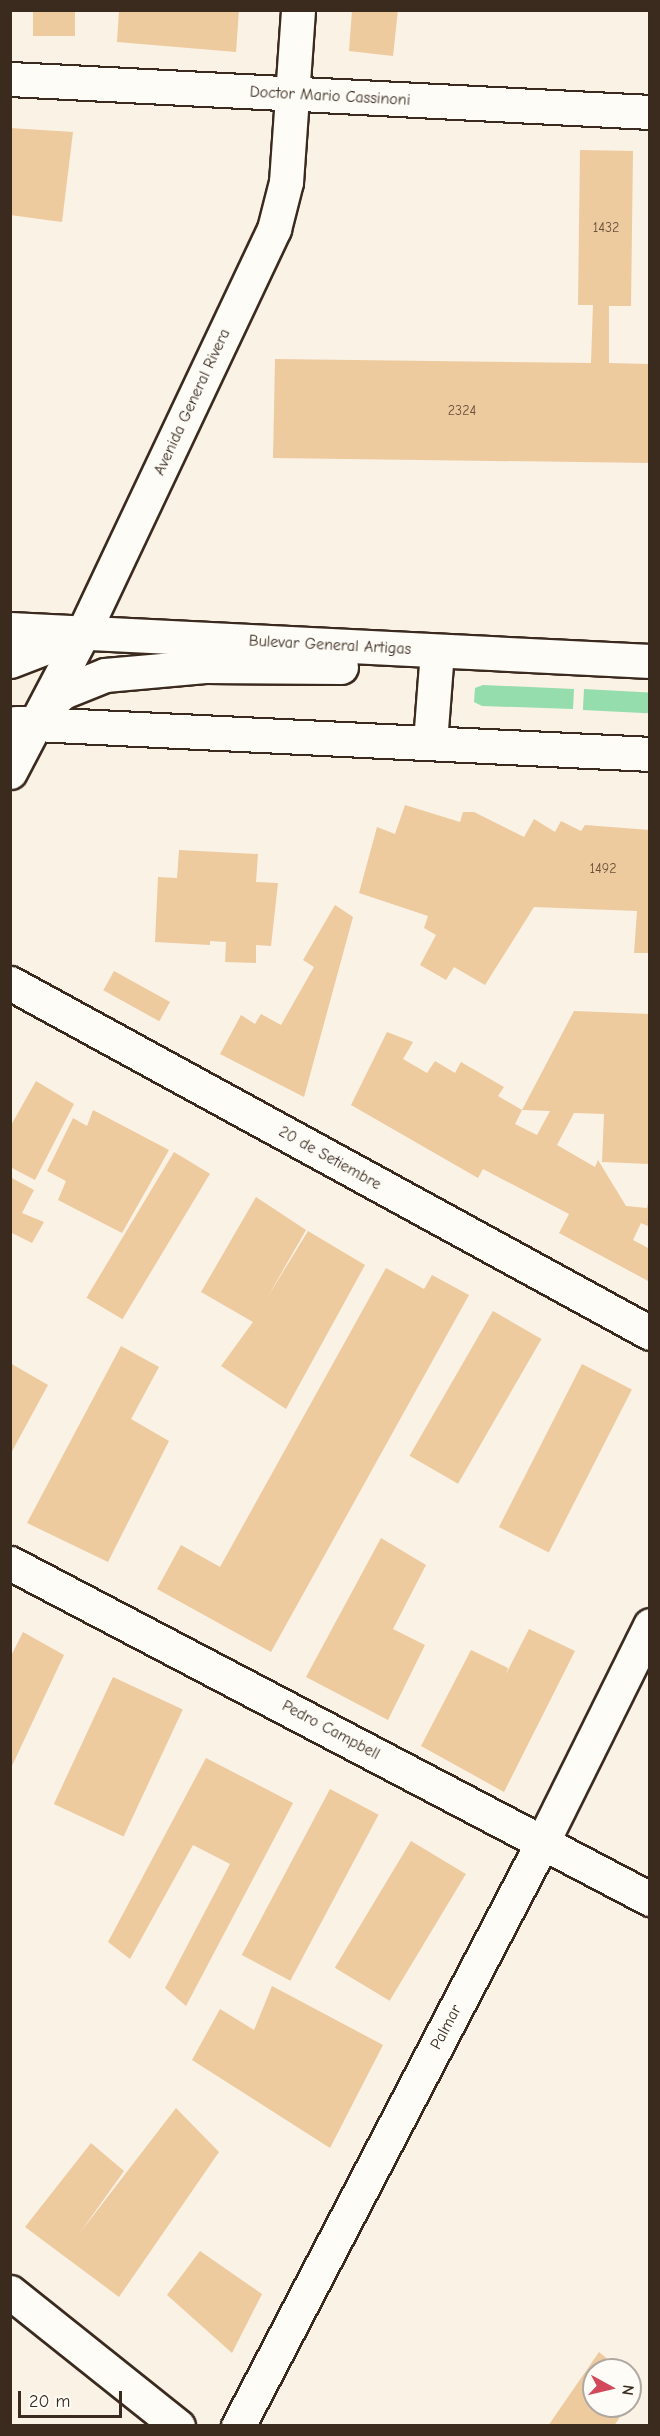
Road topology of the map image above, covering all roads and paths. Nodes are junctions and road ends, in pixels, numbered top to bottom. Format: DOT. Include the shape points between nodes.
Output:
graph roads {
  1 [pos="298,10"];
  2 [pos="10,79"];
  3 [pos="292,94"];
  4 [pos="650,112"];
  5 [pos="10,629"];
  6 [pos="83,633"];
  7 [pos="424,650"];
  8 [pos="650,660"];
  9 [pos="10,661"];
  10 [pos="22,724"];
  11 [pos="430,742"];
  12 [pos="650,754"];
  13 [pos="10,772"];
  14 [pos="10,983"];
  15 [pos="650,1333"];
  16 [pos="10,1563"];
  17 [pos="650,1625"];
  18 [pos="543,1841"];
  19 [pos="650,1899"];
  20 [pos="10,2292"];
  21 [pos="178,2426"];
  22 [pos="238,2426"];
  1 -- 3 [label="street, Avenida General Rivera"];
  2 -- 3 [label="street, Doctor Mario Cassinoni"];
  3 -- 4 [label="street, Doctor Mario Cassinoni"];
  3 -- 6 [label="street, Avenida General Rivera" via="286,182 274,229"];
  5 -- 6 [label="street, Bulevar General Artigas"];
  6 -- 7 [label="street, Bulevar General Artigas"];
  6 -- 9 [label="street"];
  6 -- 10 [label="street, Avenida General Rivera"];
  7 -- 8 [label="street, Bulevar General Artigas"];
  7 -- 10 [label="street" via="361,667 205,666 105,675 63,692"];
  7 -- 11 [label="street"];
  10 -- 11 [label="street"];
  10 -- 13 [label="street, Avenida General Rivera"];
  11 -- 12 [label="street"];
  14 -- 15 [label="street, 20 de Setiembre"];
  16 -- 18 [label="street, Pedro Campbell"];
  17 -- 18 [label="street, Palmar"];
  18 -- 19 [label="street, Pedro Campbell"];
  18 -- 22 [label="street, Palmar"];
  20 -- 21 [label="street"];
}
